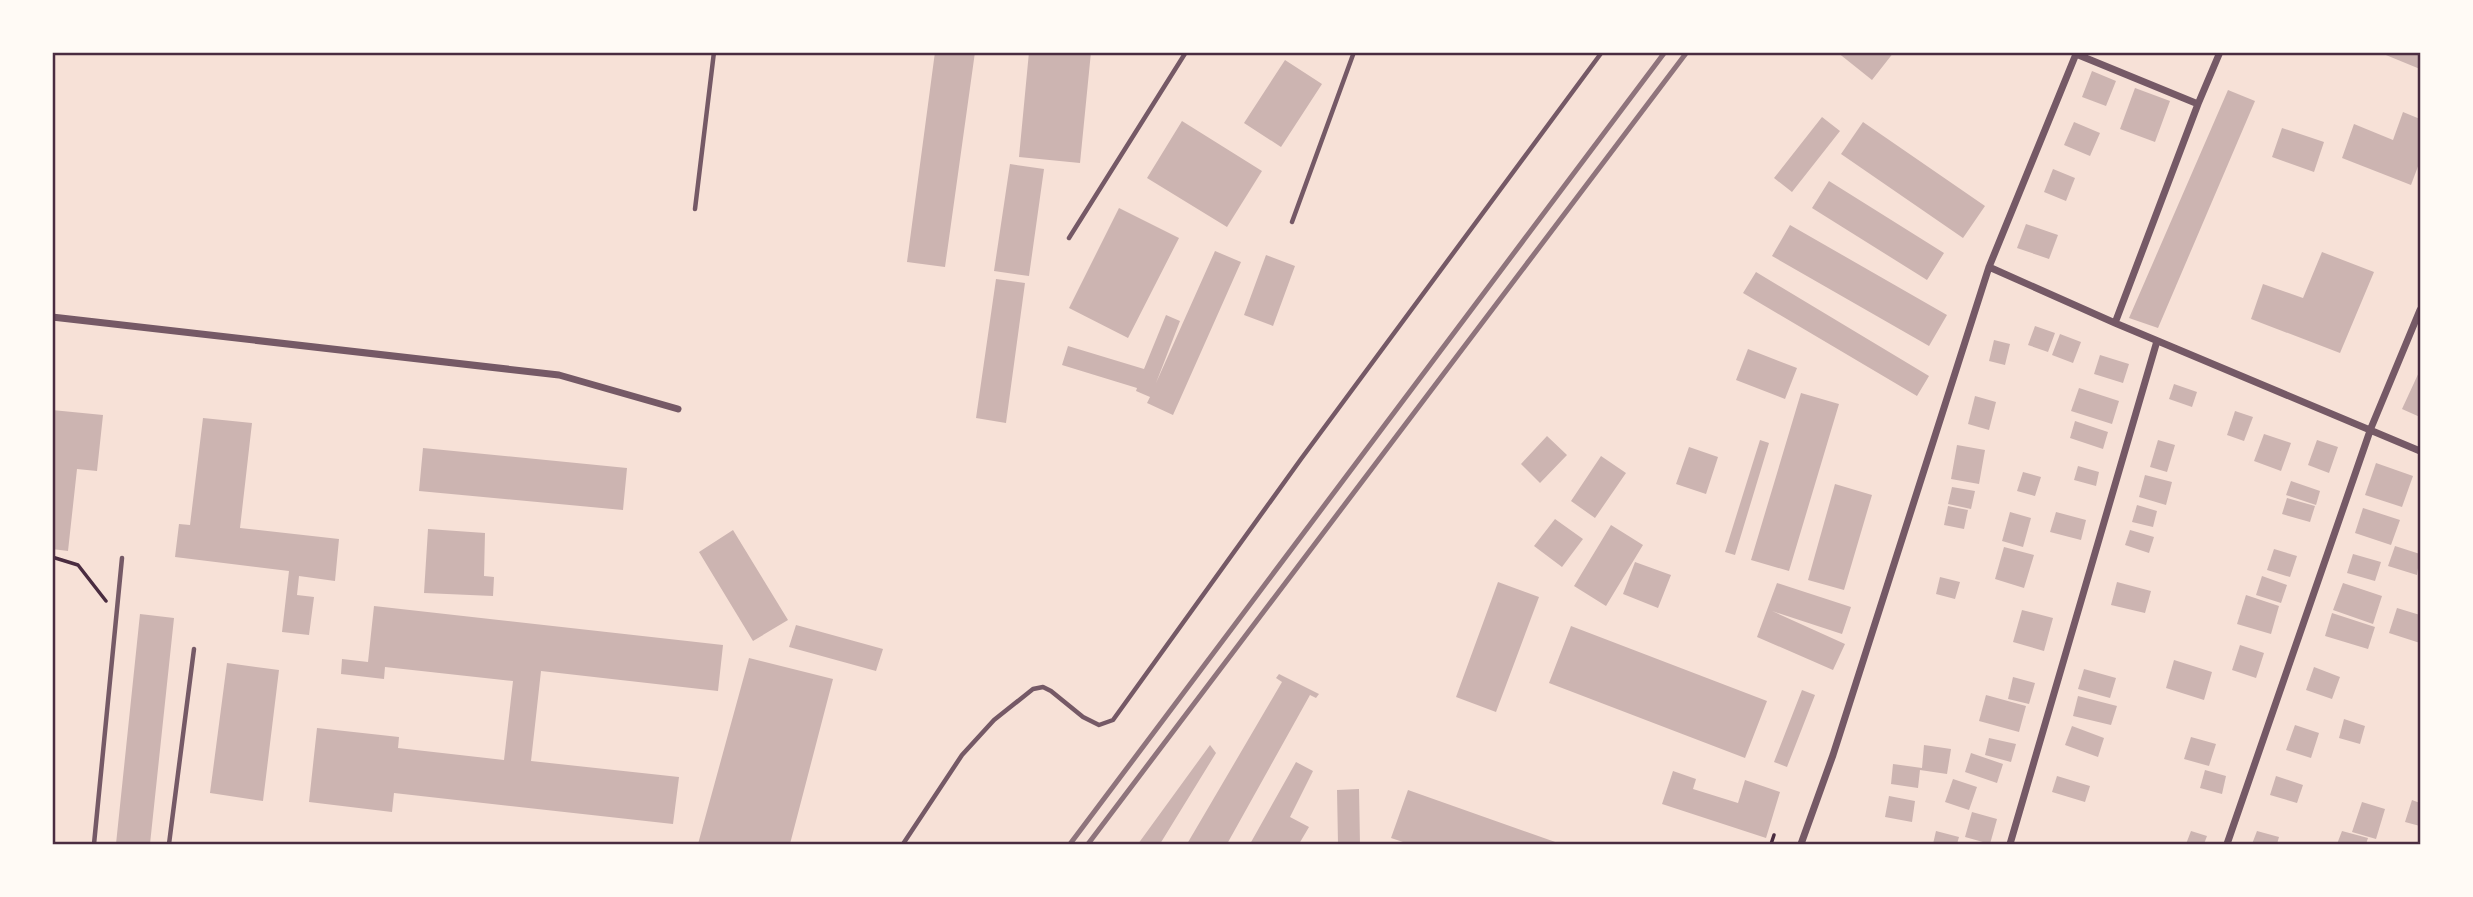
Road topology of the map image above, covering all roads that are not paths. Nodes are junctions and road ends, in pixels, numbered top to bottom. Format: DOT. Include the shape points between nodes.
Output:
graph roads {
  1 [pos="714,52"];
  2 [pos="1186,52"];
  3 [pos="1354,52"];
  4 [pos="1602,52"];
  5 [pos="2220,52"];
  6 [pos="2198,104"];
  7 [pos="695,209"];
  8 [pos="1292,222"];
  9 [pos="1069,238"];
  10 [pos="1989,267"];
  11 [pos="2420,310"];
  12 [pos="52,317"];
  13 [pos="2115,323"];
  14 [pos="2157,341"];
  15 [pos="678,409"];
  16 [pos="2371,428"];
  17 [pos="2420,451"];
  18 [pos="122,558"];
  19 [pos="194,649"];
  20 [pos="94,845"];
  21 [pos="169,845"];
  22 [pos="903,845"];
  23 [pos="1801,845"];
  24 [pos="2010,845"];
  25 [pos="2227,845"];
  1 -- 7 [label="lane"];
  2 -- 9 [label="lane"];
  3 -- 8 [label="lane"];
  4 -- 22 [label="lane" via="1113,720 1099,725 1051,691 1034,689 994,720 962,755"];
  5 -- 6 [label="street"];
  6 -- 10 [label="street" via="2076,54"];
  6 -- 13 [label="street"];
  10 -- 13 [label="street"];
  10 -- 23 [label="street"];
  11 -- 16 [label="street"];
  12 -- 15 [label="street" via="559,375"];
  13 -- 14 [label="street"];
  14 -- 16 [label="street"];
  14 -- 24 [label="street"];
  16 -- 17 [label="street"];
  16 -- 25 [label="street"];
  18 -- 20 [label="lane"];
  19 -- 21 [label="lane"];
}
